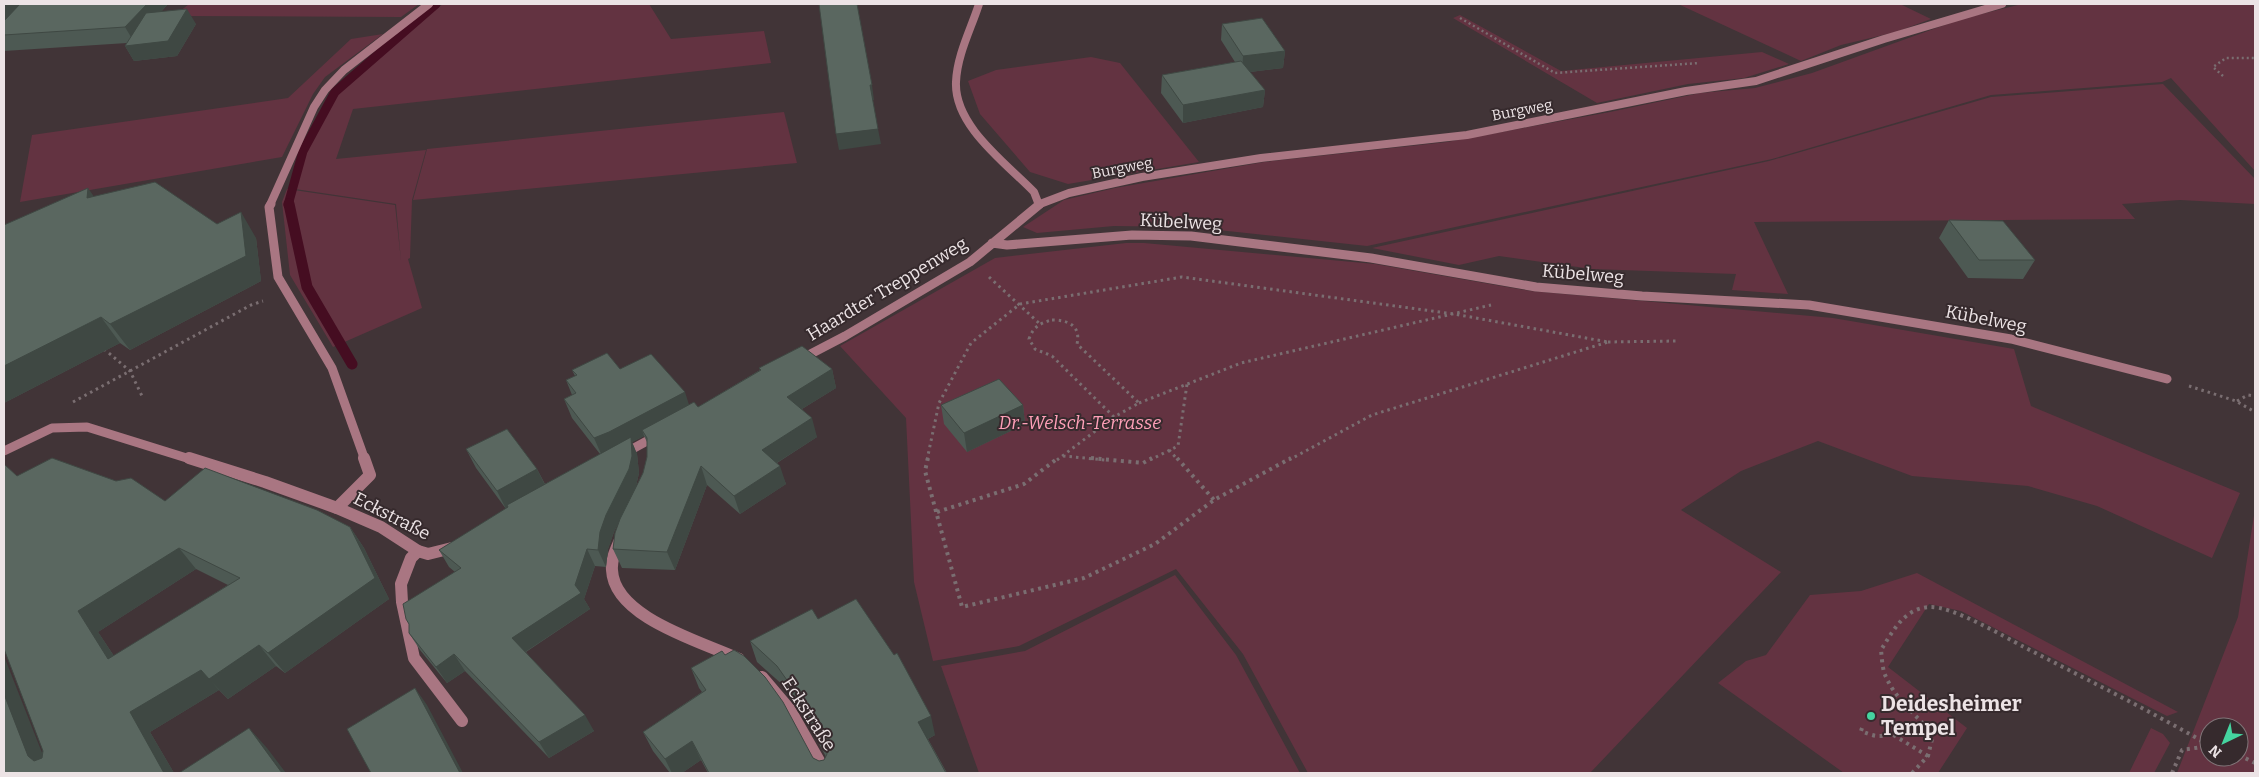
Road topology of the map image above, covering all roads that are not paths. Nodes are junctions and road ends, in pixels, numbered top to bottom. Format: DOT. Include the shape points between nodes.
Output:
graph roads {
  1 [pos="429,4"];
  2 [pos="978,4"];
  3 [pos="2002,4"];
  4 [pos="1040,204"];
  5 [pos="992,242"];
  6 [pos="793,363"];
  7 [pos="2167,379"];
  8 [pos="667,430"];
  9 [pos="642,444"];
  10 [pos="4,451"];
  11 [pos="648,455"];
  12 [pos="616,458"];
  13 [pos="336,508"];
  14 [pos="625,528"];
  15 [pos="461,543"];
  16 [pos="418,551"];
  17 [pos="462,720"];
  18 [pos="826,773"];
  1 -- 13 [label="street" via="344,70 325,90 314,107 269,207 278,277 332,368 370,475"];
  2 -- 4 [label="street" via="959,69 956,84 958,100 965,117 978,134 1034,192"];
  3 -- 4 [label="street, Burgweg" via="1884,38 1756,81 1686,91 1467,135 1261,158 1142,177 1069,193"];
  4 -- 5 [label="street, Haardter Treppenweg"];
  5 -- 6 [label="street, Haardter Treppenweg" via="970,262"];
  5 -- 7 [label="street, Kübelweg" via="1007,245 1132,234 1191,236 1371,258 1536,287 1809,305 2011,339"];
  8 -- 9 [label="street"];
  9 -- 11 [label="street"];
  9 -- 12 [label="street"];
  10 -- 13 [label="street, Eckstraße" via="52,428 87,427 265,482"];
  13 -- 16 [label="street, Eckstraße" via="381,526"];
  14 -- 18 [label="street, Eckstraße" via="613,555 612,572 626,598 654,622 680,636 727,652 759,673 778,693"];
  15 -- 16 [label="street, Eckstraße" via="438,553"];
  16 -- 17 [label="street" via="411,558 401,584 414,658"];
}
